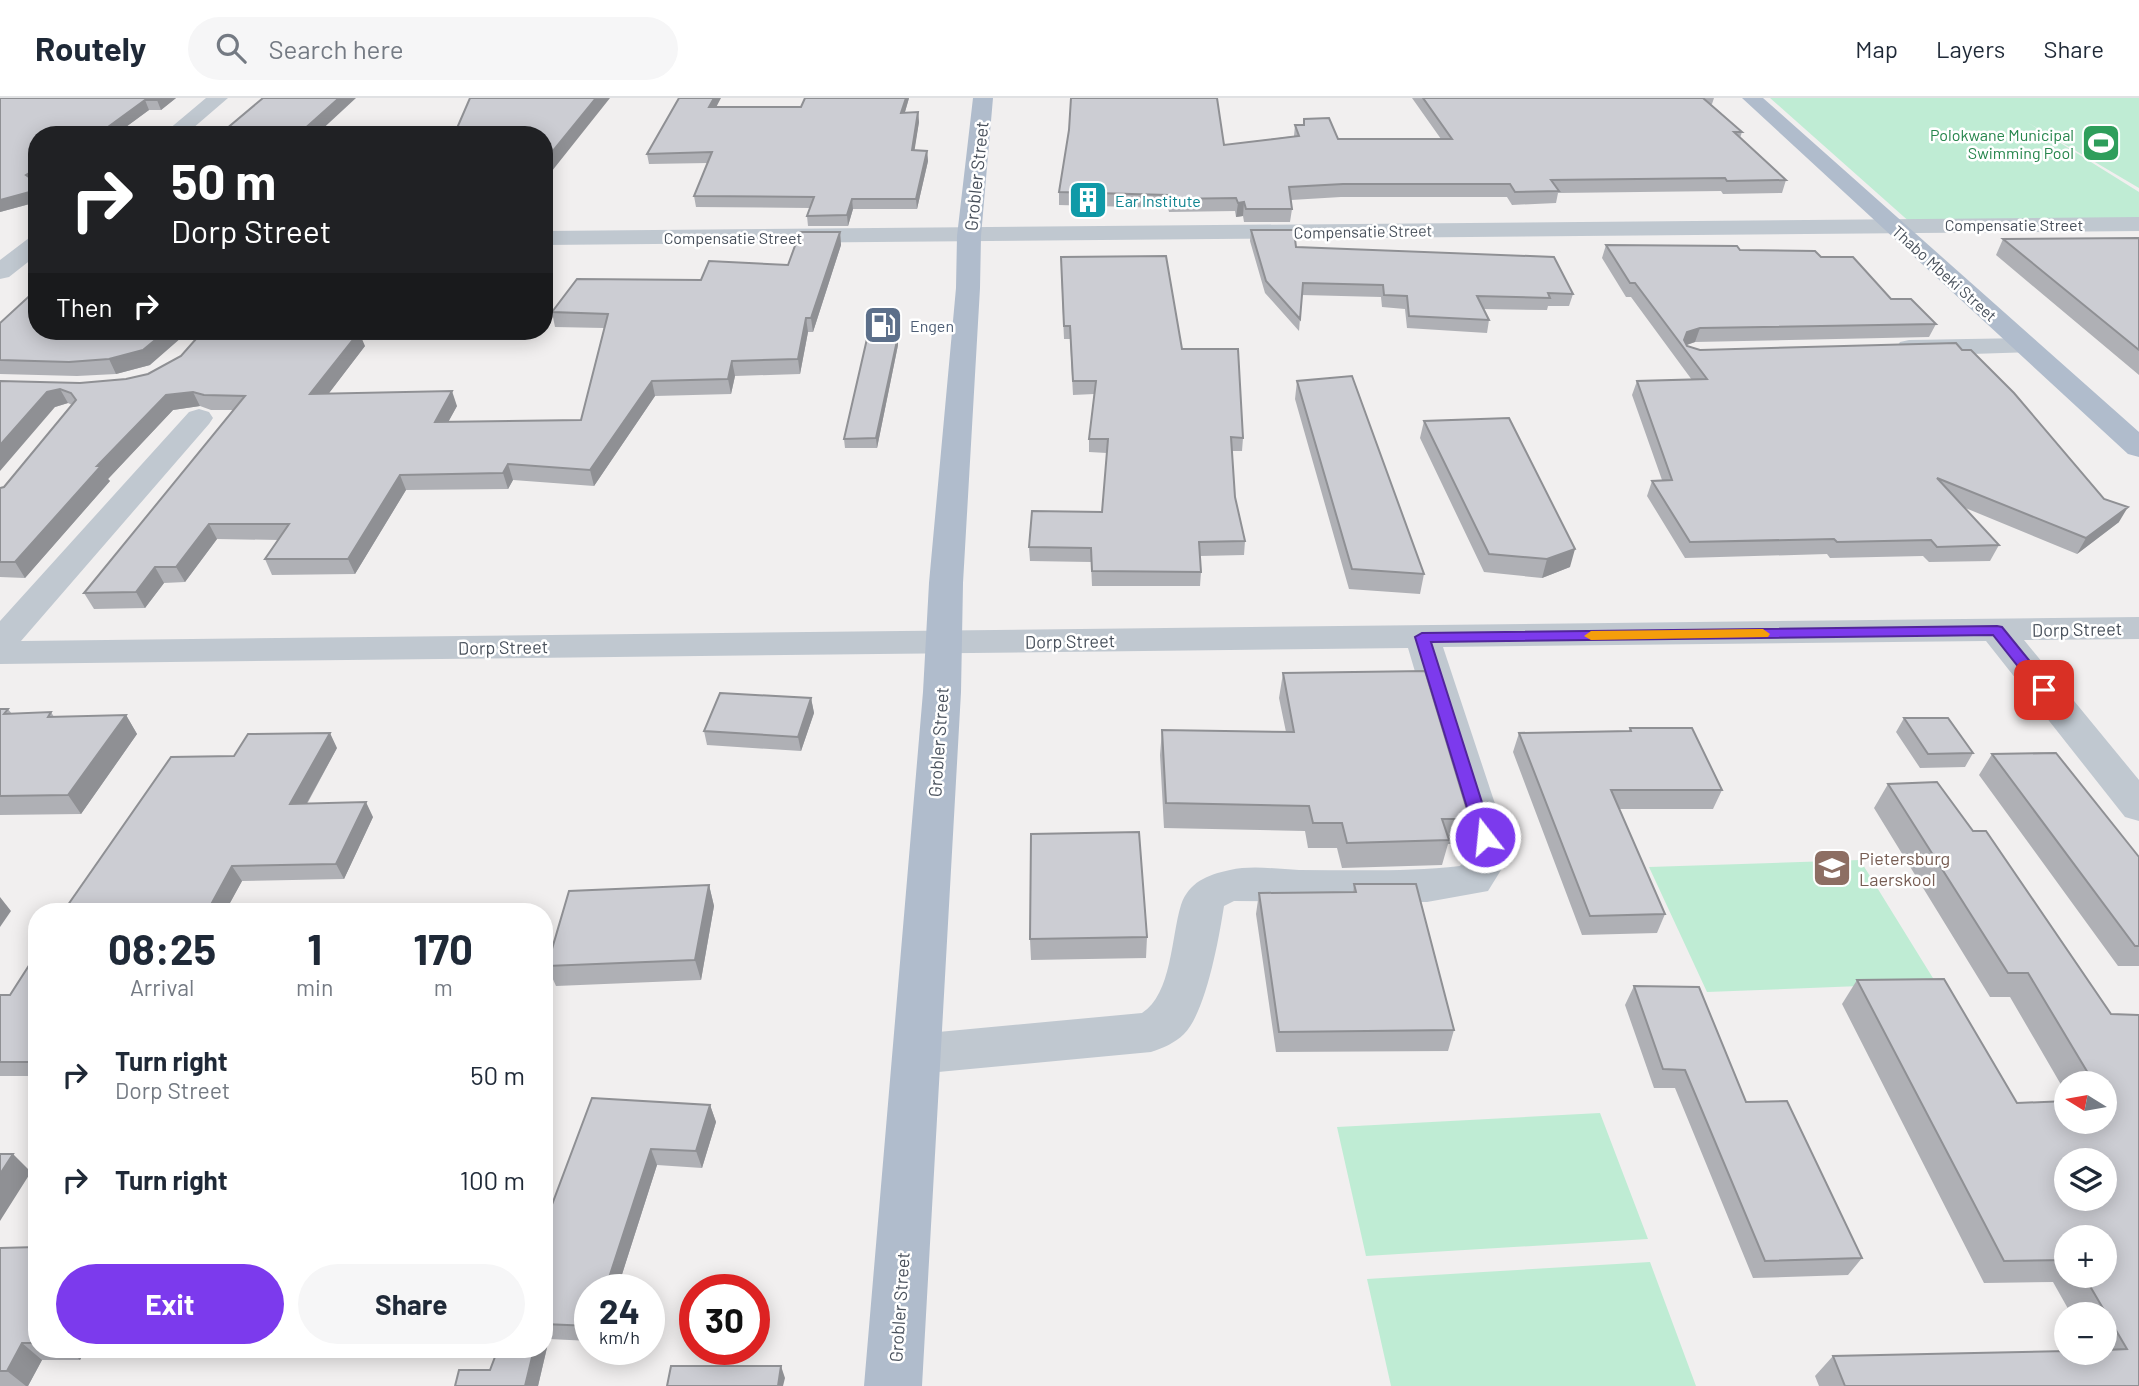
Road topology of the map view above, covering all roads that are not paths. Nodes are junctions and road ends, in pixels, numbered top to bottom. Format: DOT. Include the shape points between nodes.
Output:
graph roads {
  1 [pos="218,98"];
  2 [pos="984,98"];
  3 [pos="1752,98"];
  4 [pos="183,126"];
  5 [pos="2139,224"];
  6 [pos="1892,225"];
  7 [pos="969,236"];
  8 [pos="553,238"];
  9 [pos="0,242"];
  10 [pos="28,242"];
  11 [pos="28,249"];
  12 [pos="0,272"];
  13 [pos="2026,346"];
  14 [pos="1888,349"];
  15 [pos="199,418"];
  16 [pos="2139,448"];
  17 [pos="0,599"];
  18 [pos="40,599"];
  19 [pos="2139,628"];
  20 [pos="1997,631"];
  21 [pos="1422,637"];
  22 [pos="943,642"];
  23 [pos="0,643"];
  24 [pos="0,653"];
  25 [pos="2139,807"];
  26 [pos="917,1054"];
  27 [pos="893,1386"];
  1 -- 4 [label="street"];
  2 -- 7 [label="main road, Grobler Street"];
  3 -- 6 [label="main road, Thabo Mbeki Street"];
  5 -- 6 [label="street, Compensatie Street"];
  6 -- 7 [label="street, Compensatie Street"];
  6 -- 13 [label="main road, Thabo Mbeki Street"];
  7 -- 8 [label="street, Compensatie Street"];
  7 -- 22 [label="main road, Grobler Street"];
  9 -- 10 [label="street"];
  11 -- 12 [label="street"];
  13 -- 14 [label="street"];
  13 -- 16 [label="main road, Thabo Mbeki Street"];
  15 -- 18 [label="street"];
  17 -- 18 [label="street"];
  18 -- 23 [label="street"];
  19 -- 20 [label="street, Dorp Street"];
  20 -- 21 [label="street, Dorp Street"];
  20 -- 25 [label="street"];
  21 -- 22 [label="street, Dorp Street"];
  21 -- 26 [label="street" via="1485,837 1485,862 1473,880 1404,887 1233,885 1207,897 1184,988 1169,1020 1152,1032"];
  22 -- 24 [label="street, Dorp Street"];
  22 -- 26 [label="main road, Grobler Street"];
  26 -- 27 [label="main road, Grobler Street"];
}
